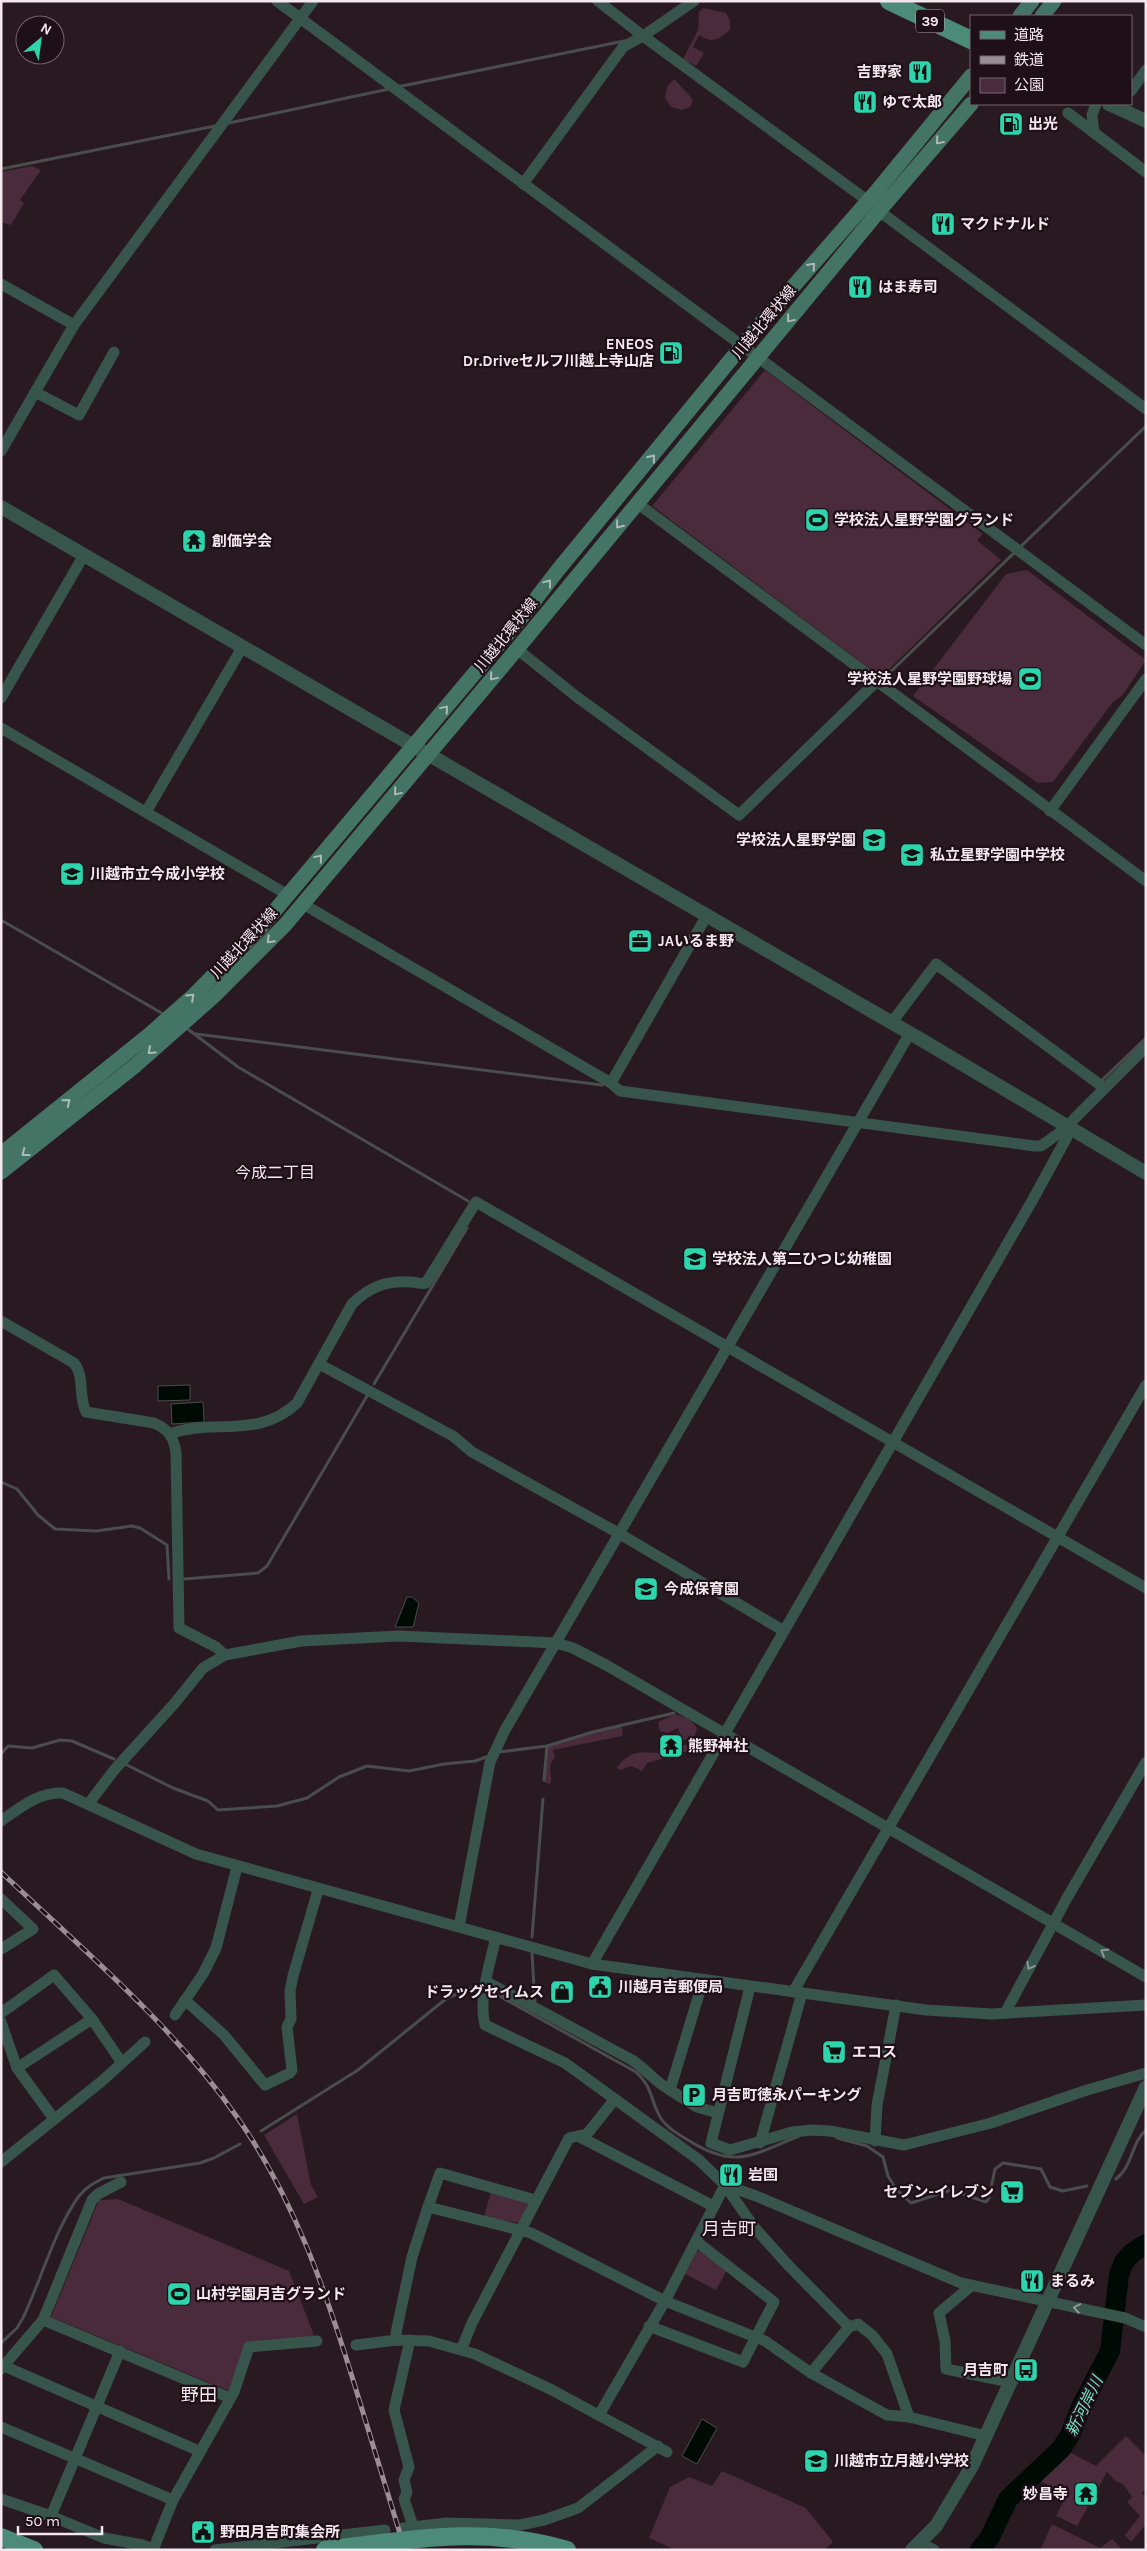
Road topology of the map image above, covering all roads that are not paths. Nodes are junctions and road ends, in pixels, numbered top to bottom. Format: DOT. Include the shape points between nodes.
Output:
graph roads {
  1 [pos="277,1"];
  2 [pos="313,1"];
  3 [pos="598,1"];
  4 [pos="694,1"];
  5 [pos="889,1"];
  6 [pos="1032,1"];
  7 [pos="1054,1"];
  8 [pos="1021,15"];
  9 [pos="1043,15"];
  10 [pos="301,19"];
  11 [pos="643,36"];
  12 [pos="970,40"];
  13 [pos="1146,70"];
  14 [pos="970,77"];
  15 [pos="1132,90"];
  16 [pos="970,105"];
  17 [pos="1096,105"];
  18 [pos="1116,105"];
  19 [pos="1068,113"];
  20 [pos="1146,121"];
  21 [pos="1094,133"];
  22 [pos="1146,172"];
  23 [pos="523,184"];
  24 [pos="873,206"];
  25 [pos="1,284"];
  26 [pos="74,325"];
  27 [pos="743,347"];
  28 [pos="114,352"];
  29 [pos="758,358"];
  30 [pos="35,392"];
  31 [pos="1146,409"];
  32 [pos="1,450"];
  33 [pos="637,503"];
  34 [pos="1,507"];
  35 [pos="84,555"];
  36 [pos="1146,645"];
  37 [pos="243,646"];
  38 [pos="517,649"];
  39 [pos="1146,678"];
  40 [pos="877,681"];
  41 [pos="1,698"];
  42 [pos="1,728"];
  43 [pos="414,746"];
  44 [pos="429,754"];
  45 [pos="1050,810"];
  46 [pos="146,812"];
  47 [pos="1146,881"];
  48 [pos="288,895"];
  49 [pos="303,904"];
  50 [pos="707,915"];
  51 [pos="892,1022"];
  52 [pos="910,1033"];
  53 [pos="1146,1047"];
  54 [pos="611,1083"];
  55 [pos="1103,1087"];
  56 [pos="859,1119"];
  57 [pos="1069,1126"];
  58 [pos="1,1154"];
  59 [pos="1,1172"];
  60 [pos="1146,1173"];
  61 [pos="1,1321"];
  62 [pos="729,1346"];
  63 [pos="319,1364"];
  64 [pos="1146,1385"];
  65 [pos="170,1434"];
  66 [pos="893,1442"];
  67 [pos="620,1534"];
  68 [pos="1057,1537"];
  69 [pos="1146,1588"];
  70 [pos="784,1630"];
  71 [pos="556,1642"];
  72 [pos="225,1654"];
  73 [pos="725,1734"];
  74 [pos="1146,1762"];
  75 [pos="89,1804"];
  76 [pos="1,1821"];
  77 [pos="888,1828"];
  78 [pos="237,1867"];
  79 [pos="318,1890"];
  80 [pos="1,1899"];
  81 [pos="1054,1923"];
  82 [pos="459,1927"];
  83 [pos="496,1938"];
  84 [pos="1,1950"];
  85 [pos="592,1964"];
  86 [pos="1146,1977"];
  87 [pos="703,1981"];
  88 [pos="486,1982"];
  89 [pos="750,1987"];
  90 [pos="798,1993"];
  91 [pos="185,2000"];
  92 [pos="896,2005"];
  93 [pos="1146,2005"];
  94 [pos="1005,2013"];
  95 [pos="1,2014"];
  96 [pos="175,2015"];
  97 [pos="92,2019"];
  98 [pos="1,2022"];
  99 [pos="145,2042"];
  100 [pos="122,2063"];
  101 [pos="17,2068"];
  102 [pos="1146,2074"];
  103 [pos="1146,2087"];
  104 [pos="670,2090"];
  105 [pos="615,2099"];
  106 [pos="718,2113"];
  107 [pos="54,2119"];
  108 [pos="578,2136"];
  109 [pos="875,2141"];
  110 [pos="711,2143"];
  111 [pos="760,2143"];
  112 [pos="699,2160"];
  113 [pos="1,2162"];
  114 [pos="121,2182"];
  115 [pos="725,2185"];
  116 [pos="535,2200"];
  117 [pos="713,2206"];
  118 [pos="428,2207"];
  119 [pos="522,2231"];
  120 [pos="696,2241"];
  121 [pos="971,2286"];
  122 [pos="665,2301"];
  123 [pos="1047,2303"];
  124 [pos="43,2320"];
  125 [pos="649,2326"];
  126 [pos="850,2327"];
  127 [pos="1146,2327"];
  128 [pos="755,2338"];
  129 [pos="397,2340"];
  130 [pos="410,2340"];
  131 [pos="316,2341"];
  132 [pos="356,2345"];
  133 [pos="461,2350"];
  134 [pos="120,2351"];
  135 [pos="3,2367"];
  136 [pos="811,2374"];
  137 [pos="1010,2382"];
  138 [pos="230,2398"];
  139 [pos="97,2406"];
  140 [pos="599,2415"];
  141 [pos="909,2417"];
  142 [pos="1,2427"];
  143 [pos="986,2436"];
  144 [pos="199,2451"];
  145 [pos="75,2458"];
  146 [pos="1,2499"];
  147 [pos="173,2500"];
  148 [pos="51,2516"];
  149 [pos="385,2530"];
  150 [pos="9,2540"];
  151 [pos="923,2548"];
  152 [pos="154,2549"];
  153 [pos="34,2550"];
  154 [pos="215,2550"];
  155 [pos="324,2550"];
  156 [pos="567,2550"];
  1 -- 10 [label="street"];
  2 -- 10 [label="street"];
  3 -- 11 [label="street"];
  4 -- 11 [label="street"];
  5 -- 12 [label="main road, 39"];
  6 -- 8 [label="main road"];
  7 -- 9 [label="main road"];
  10 -- 23 [label="street"];
  10 -- 26 [label="street"];
  11 -- 23 [label="street" via="623,47"];
  11 -- 24 [label="street"];
  13 -- 15 [label="street"];
  14 -- 24 [label="main road, 川越北環状線"];
  16 -- 24 [label="main road, 川越北環状線, one-way"];
  17 -- 21 [label="street" via="1092,115"];
  18 -- 20 [label="street"];
  19 -- 21 [label="street"];
  21 -- 22 [label="street"];
  23 -- 27 [label="street"];
  27 -- 24 [label="main road, 川越北環状線, one-way"];
  24 -- 29 [label="main road, 川越北環状線, one-way"];
  24 -- 31 [label="street"];
  25 -- 26 [label="street"];
  26 -- 30 [label="street"];
  27 -- 29 [label="street"];
  43 -- 27 [label="main road, 川越北環状線, one-way"];
  28 -- 30 [label="street" via="78,415"];
  29 -- 33 [label="main road, 川越北環状線"];
  29 -- 36 [label="street"];
  30 -- 32 [label="street"];
  33 -- 38 [label="main road, 川越北環状線, one-way"];
  33 -- 40 [label="street"];
  34 -- 35 [label="street"];
  35 -- 37 [label="street"];
  35 -- 41 [label="street"];
  37 -- 43 [label="street"];
  37 -- 46 [label="street"];
  38 -- 40 [label="street" via="577,697 739,815"];
  38 -- 44 [label="main road, 川越北環状線, one-way"];
  39 -- 45 [label="street"];
  40 -- 45 [label="street"];
  42 -- 46 [label="street"];
  43 -- 44 [label="street"];
  48 -- 43 [label="main road, 川越北環状線, one-way"];
  44 -- 49 [label="main road, 川越北環状線, one-way"];
  44 -- 50 [label="street"];
  45 -- 47 [label="street"];
  46 -- 48 [label="street"];
  58 -- 48 [label="main road, 川越北環状線, one-way" via="194,995"];
  49 -- 54 [label="street"];
  49 -- 59 [label="main road, 川越北環状線, one-way" via="207,1002 136,1065"];
  50 -- 51 [label="street"];
  50 -- 54 [label="street"];
  51 -- 52 [label="street"];
  51 -- 55 [label="street" via="936,964"];
  52 -- 56 [label="street"];
  52 -- 57 [label="street"];
  53 -- 55 [label="street"];
  54 -- 56 [label="street" via="620,1091"];
  55 -- 57 [label="street"];
  56 -- 57 [label="street" via="1035,1146 1041,1146"];
  56 -- 62 [label="street"];
  57 -- 60 [label="street"];
  57 -- 66 [label="street" via="1054,1163"];
  61 -- 65 [label="street" via="74,1363 80,1372 86,1412 154,1423"];
  62 -- 63 [label="street" via="476,1202 426,1283 388,1282 359,1296 349,1308"];
  62 -- 66 [label="street"];
  62 -- 67 [label="street"];
  63 -- 65 [label="street" via="297,1403 272,1420"];
  63 -- 67 [label="street" via="453,1436 472,1452"];
  64 -- 68 [label="street"];
  65 -- 72 [label="street" via="176,1453 179,1628"];
  66 -- 68 [label="street"];
  66 -- 70 [label="street"];
  67 -- 70 [label="street"];
  67 -- 71 [label="street"];
  68 -- 69 [label="street"];
  68 -- 77 [label="street"];
  70 -- 73 [label="street"];
  71 -- 72 [label="street" via="399,1636 301,1641"];
  71 -- 73 [label="street" via="606,1665"];
  71 -- 82 [label="street" via="490,1762"];
  72 -- 75 [label="street" via="203,1668 115,1769"];
  73 -- 77 [label="street"];
  73 -- 85 [label="street"];
  74 -- 81 [label="street"];
  75 -- 76 [label="street" via="63,1793 47,1794 28,1802"];
  75 -- 78 [label="street" via="196,1854"];
  77 -- 81 [label="street"];
  77 -- 90 [label="street"];
  78 -- 79 [label="street"];
  78 -- 91 [label="street" via="216,1948"];
  79 -- 82 [label="street"];
  79 -- 91 [label="street" via="291,1983 291,2019 287,2027 290,2073 265,2085 224,2035"];
  80 -- 84 [label="street" via="33,1929"];
  86 -- 81 [label="street, one-way"];
  81 -- 94 [label="street, one-way"];
  82 -- 83 [label="street"];
  83 -- 85 [label="street"];
  83 -- 88 [label="street"];
  85 -- 87 [label="street"];
  87 -- 89 [label="street"];
  87 -- 104 [label="street"];
  88 -- 104 [label="street" via="632,2060 648,2070 657,2083"];
  88 -- 105 [label="street" via="485,2025 565,2063"];
  89 -- 90 [label="street"];
  89 -- 106 [label="street"];
  90 -- 92 [label="street"];
  90 -- 111 [label="street"];
  91 -- 96 [label="street"];
  92 -- 94 [label="street" via="926,2010"];
  92 -- 109 [label="street" via="877,2105"];
  93 -- 94 [label="street"];
  95 -- 97 [label="street" via="54,1975"];
  97 -- 100 [label="street"];
  97 -- 101 [label="street"];
  98 -- 101 [label="street"];
  99 -- 100 [label="street"];
  100 -- 107 [label="street"];
  101 -- 107 [label="street"];
  102 -- 109 [label="street" via="1087,2090 991,2123 904,2146"];
  103 -- 123 [label="street"];
  104 -- 106 [label="street" via="697,2107"];
  105 -- 108 [label="street" via="587,2134"];
  105 -- 112 [label="street"];
  106 -- 110 [label="street"];
  107 -- 113 [label="street"];
  108 -- 116 [label="street" via="568,2138"];
  108 -- 117 [label="street"];
  109 -- 111 [label="street" via="812,2130 792,2132"];
  110 -- 111 [label="street" via="730,2150"];
  110 -- 112 [label="street"];
  112 -- 115 [label="street"];
  114 -- 124 [label="street" via="92,2200"];
  115 -- 117 [label="street"];
  115 -- 121 [label="street" via="923,2269"];
  115 -- 126 [label="street" via="754,2227"];
  116 -- 118 [label="street" via="440,2174"];
  116 -- 119 [label="street"];
  117 -- 120 [label="street"];
  118 -- 119 [label="street"];
  118 -- 129 [label="street" via="412,2257"];
  119 -- 122 [label="street"];
  119 -- 133 [label="street"];
  120 -- 122 [label="street"];
  120 -- 128 [label="street" via="774,2302"];
  121 -- 123 [label="street"];
  121 -- 137 [label="street" via="938,2314 945,2340 946,2369"];
  122 -- 125 [label="street"];
  122 -- 128 [label="street"];
  127 -- 123 [label="street, one-way" via="1125,2318"];
  123 -- 137 [label="street"];
  124 -- 134 [label="street"];
  124 -- 135 [label="street"];
  125 -- 128 [label="street" via="743,2362"];
  125 -- 140 [label="street"];
  126 -- 136 [label="street"];
  126 -- 141 [label="street" via="858,2324 887,2354"];
  128 -- 136 [label="street"];
  129 -- 130 [label="street"];
  129 -- 132 [label="street"];
  130 -- 133 [label="street" via="429,2341"];
  130 -- 140 [label="street" via="394,2410 409,2467 404,2480 408,2527 447,2523 520,2526 544,2520 578,2508 663,2449"];
  131 -- 138 [label="street" via="249,2347"];
  133 -- 140 [label="street" via="482,2357"];
  134 -- 138 [label="street"];
  134 -- 139 [label="street"];
  135 -- 139 [label="street"];
  136 -- 141 [label="street" via="887,2415"];
  137 -- 143 [label="street"];
  138 -- 144 [label="street"];
  139 -- 144 [label="street"];
  139 -- 145 [label="street"];
  141 -- 143 [label="street"];
  142 -- 145 [label="street"];
  143 -- 151 [label="street" via="957,2494"];
  144 -- 147 [label="street"];
  145 -- 147 [label="street"];
  145 -- 148 [label="street"];
  146 -- 148 [label="street"];
  147 -- 152 [label="street"];
  148 -- 152 [label="street" via="104,2538"];
  149 -- 154 [label="street"];
  150 -- 153 [label="main road"];
  155 -- 156 [label="main road, bridge" via="492,2535"];
}
